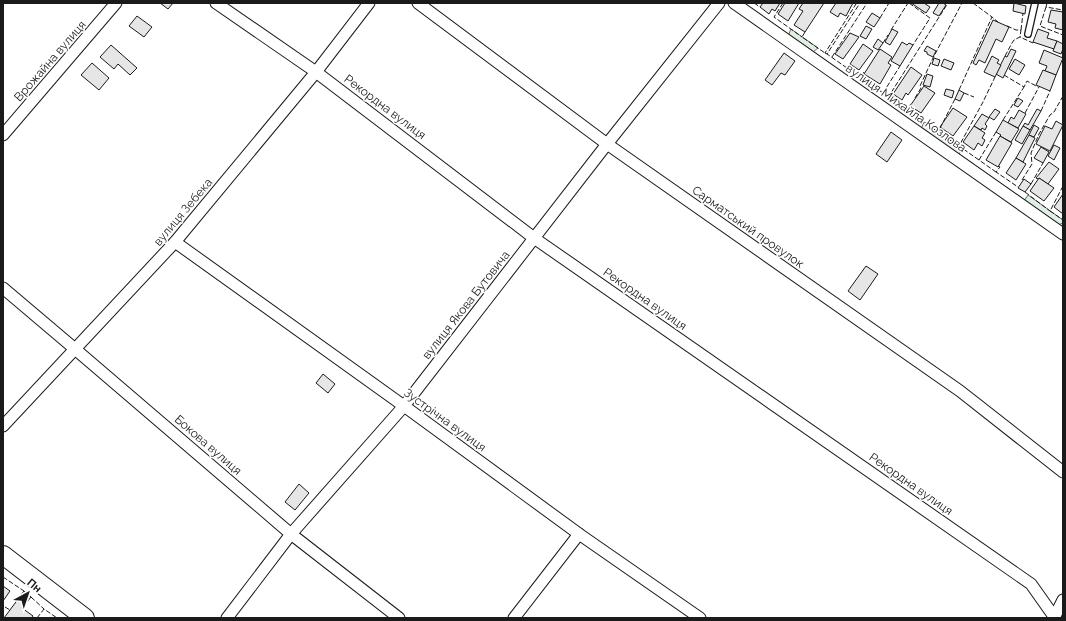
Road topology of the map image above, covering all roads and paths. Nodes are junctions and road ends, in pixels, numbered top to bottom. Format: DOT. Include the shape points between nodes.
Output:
graph roads {
  1 [pos="116,3"];
  2 [pos="216,3"];
  3 [pos="369,3"];
  4 [pos="418,3"];
  5 [pos="719,3"];
  6 [pos="734,3"];
  7 [pos="1035,3"];
  8 [pos="1028,34"];
  9 [pos="316,72"];
  10 [pos="3,135"];
  11 [pos="607,144"];
  12 [pos="1063,234"];
  13 [pos="534,238"];
  14 [pos="175,242"];
  15 [pos="3,288"];
  16 [pos="75,348"];
  17 [pos="404,406"];
  18 [pos="3,426"];
  19 [pos="1063,472"];
  20 [pos="291,534"];
  21 [pos="579,534"];
  22 [pos="3,555"];
  23 [pos="1063,600"];
  24 [pos="86,618"];
  25 [pos="228,618"];
  26 [pos="399,618"];
  27 [pos="514,618"];
  28 [pos="700,618"];
  29 [pos="1055,618"];
  1 -- 10 [label="street, Врожайна вулиця"];
  2 -- 9 [label="street, Рекордна вулиця"];
  3 -- 9 [label="street, вулиця Зебека"];
  4 -- 11 [label="street, Сарматський провулок"];
  5 -- 11 [label="street, вулиця Якова Бутовича"];
  6 -- 12 [label="street, вулиця Михайла Козлова"];
  7 -- 8 [label="lane"];
  9 -- 13 [label="street, Рекордна вулиця"];
  9 -- 14 [label="street, вулиця Зебека"];
  11 -- 13 [label="street, вулиця Якова Бутовича"];
  11 -- 19 [label="street, Сарматський провулок" via="960,391"];
  13 -- 17 [label="street, вулиця Якова Бутовича"];
  13 -- 29 [label="street, Рекордна вулиця" via="1031,584"];
  14 -- 16 [label="street, вулиця Зебека"];
  14 -- 17 [label="street, Зустрічна вулиця"];
  15 -- 16 [label="street, Бокова вулиця"];
  16 -- 18 [label="street, вулиця Зебека"];
  16 -- 20 [label="street, Бокова вулиця"];
  17 -- 20 [label="street, вулиця Якова Бутовича"];
  17 -- 21 [label="street, Зустрічна вулиця"];
  20 -- 25 [label="street, вулиця Якова Бутовича"];
  20 -- 26 [label="street, Бокова вулиця"];
  21 -- 27 [label="street"];
  21 -- 28 [label="street, Зустрічна вулиця"];
  22 -- 24 [label="highway"];
  23 -- 29 [label="street"];
}
